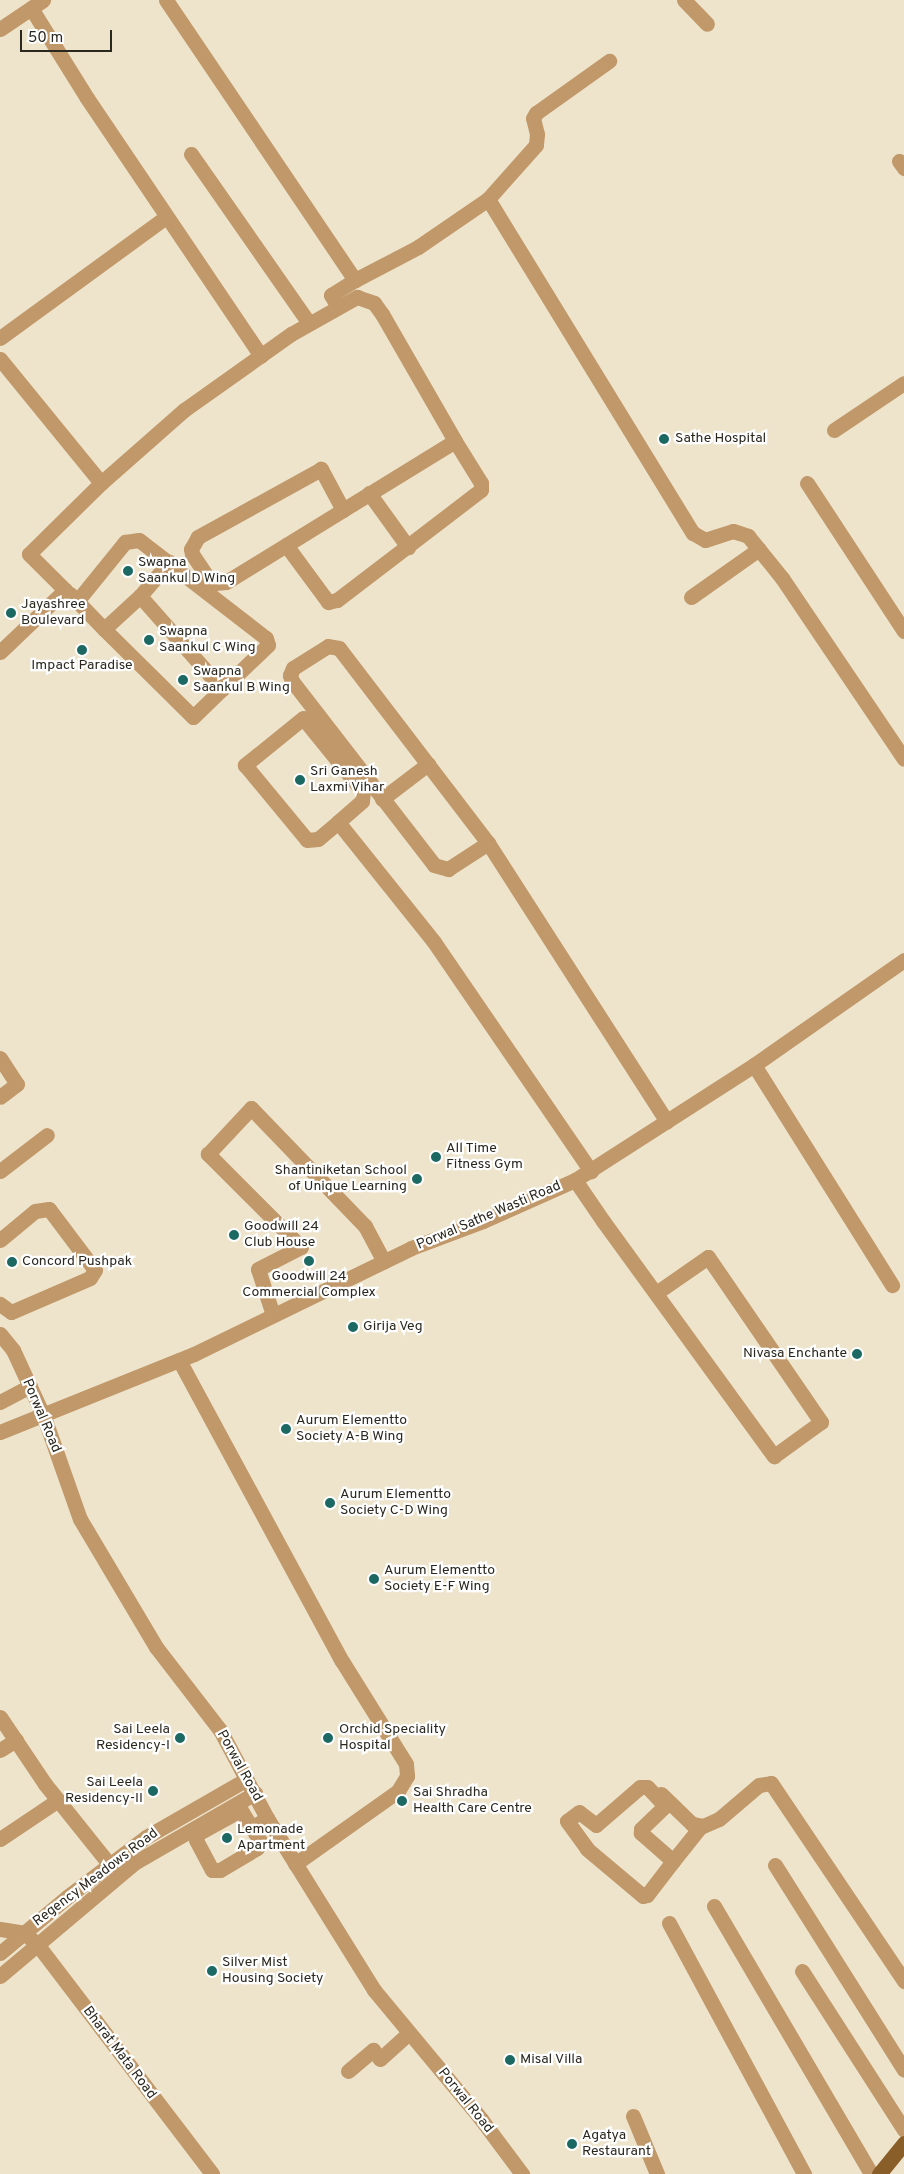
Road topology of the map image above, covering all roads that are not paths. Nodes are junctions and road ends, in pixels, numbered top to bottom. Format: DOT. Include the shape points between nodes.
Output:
graph roads {
  1 [pos="166,0"];
  2 [pos="684,0"];
  3 [pos="37,4"];
  4 [pos="707,24"];
  5 [pos="0,29"];
  6 [pos="609,61"];
  7 [pos="191,154"];
  8 [pos="488,199"];
  9 [pos="166,217"];
  10 [pos="355,280"];
  11 [pos="338,307"];
  12 [pos="309,323"];
  13 [pos="0,338"];
  14 [pos="261,356"];
  15 [pos="0,359"];
  16 [pos="904,383"];
  17 [pos="834,430"];
  18 [pos="455,441"];
  19 [pos="101,483"];
  20 [pos="807,483"];
  21 [pos="369,493"];
  22 [pos="343,510"];
  23 [pos="286,545"];
  24 [pos="408,547"];
  25 [pos="758,549"];
  26 [pos="169,562"];
  27 [pos="65,590"];
  28 [pos="140,596"];
  29 [pos="691,597"];
  30 [pos="78,600"];
  31 [pos="104,629"];
  32 [pos="904,631"];
  33 [pos="0,652"];
  34 [pos="222,689"];
  35 [pos="904,758"];
  36 [pos="428,764"];
  37 [pos="382,799"];
  38 [pos="338,822"];
  39 [pos="488,843"];
  40 [pos="904,960"];
  41 [pos="0,1058"];
  42 [pos="754,1065"];
  43 [pos="0,1098"];
  44 [pos="667,1122"];
  45 [pos="47,1135"];
  46 [pos="591,1171"];
  47 [pos="0,1172"];
  48 [pos="575,1180"];
  49 [pos="0,1240"];
  50 [pos="384,1261"];
  51 [pos="892,1285"];
  52 [pos="656,1294"];
  53 [pos="0,1304"];
  54 [pos="273,1315"];
  55 [pos="0,1334"];
  56 [pos="180,1360"];
  57 [pos="30,1386"];
  58 [pos="0,1402"];
  59 [pos="44,1417"];
  60 [pos="0,1432"];
  61 [pos="0,1717"];
  62 [pos="16,1740"];
  63 [pos="0,1750"];
  64 [pos="247,1779"];
  65 [pos="648,1780"];
  66 [pos="255,1794"];
  67 [pos="58,1800"];
  68 [pos="267,1818"];
  69 [pos="701,1826"];
  70 [pos="252,1828"];
  71 [pos="0,1839"];
  72 [pos="673,1861"];
  73 [pos="295,1864"];
  74 [pos="110,1865"];
  75 [pos="775,1865"];
  76 [pos="714,1906"];
  77 [pos="670,1923"];
  78 [pos="0,1929"];
  79 [pos="24,1933"];
  80 [pos="37,1944"];
  81 [pos="0,1953"];
  82 [pos="802,1971"];
  83 [pos="0,1976"];
  84 [pos="904,1981"];
  85 [pos="409,2033"];
  86 [pos="904,2070"];
  87 [pos="348,2071"];
  88 [pos="633,2116"];
  89 [pos="904,2130"];
  90 [pos="904,2144"];
  91 [pos="212,2174"];
  92 [pos="522,2174"];
  93 [pos="657,2174"];
  94 [pos="804,2174"];
  95 [pos="871,2174"];
  96 [pos="879,2174"];
  1 -- 10 [label="street"];
  2 -- 4 [label="street"];
  3 -- 5 [label="street"];
  3 -- 9 [label="street"];
  6 -- 8 [label="street" via="536,113 533,118 536,144"];
  7 -- 12 [label="street"];
  8 -- 10 [label="street" via="418,247"];
  8 -- 25 [label="street" via="693,533 705,540 741,531"];
  9 -- 13 [label="street"];
  9 -- 14 [label="street"];
  10 -- 11 [label="street" via="331,294"];
  11 -- 12 [label="street"];
  11 -- 18 [label="street" via="358,297 374,303"];
  12 -- 14 [label="street"];
  14 -- 19 [label="street" via="184,410"];
  15 -- 19 [label="street"];
  16 -- 17 [label="street"];
  18 -- 21 [label="street"];
  18 -- 24 [label="street" via="482,483 481,490"];
  19 -- 27 [label="street" via="29,554"];
  20 -- 32 [label="street"];
  21 -- 22 [label="street"];
  21 -- 24 [label="street"];
  22 -- 23 [label="street"];
  22 -- 23 [label="street" via="321,469 198,537 191,549 209,578 221,584"];
  23 -- 24 [label="street" via="325,598 332,602"];
  25 -- 29 [label="street"];
  25 -- 35 [label="street"];
  26 -- 28 [label="street"];
  26 -- 30 [label="street" via="133,538 125,542"];
  26 -- 34 [label="street" via="266,638 268,645 264,652"];
  27 -- 30 [label="street"];
  27 -- 33 [label="street"];
  28 -- 31 [label="street"];
  28 -- 34 [label="street"];
  30 -- 31 [label="street"];
  31 -- 34 [label="street" via="193,717"];
  36 -- 37 [label="street"];
  36 -- 37 [label="street" via="339,648 328,646 297,664 290,675 292,681"];
  36 -- 39 [label="street"];
  37 -- 39 [label="street" via="434,866 441,870 448,869"];
  38 -- 38 [label="street" via="318,839 307,840 245,765 303,718 363,792 362,801"];
  38 -- 46 [label="street" via="434,942"];
  39 -- 44 [label="street"];
  40 -- 42 [label="street, Porwal Sathe Wasti Road"];
  41 -- 43 [label="street" via="17,1084"];
  42 -- 44 [label="street, Porwal Sathe Wasti Road"];
  42 -- 51 [label="street"];
  44 -- 46 [label="street, Porwal Sathe Wasti Road"];
  45 -- 47 [label="street"];
  46 -- 48 [label="street, Porwal Sathe Wasti Road"];
  48 -- 50 [label="street, Porwal Sathe Wasti Road"];
  48 -- 52 [label="street"];
  49 -- 53 [label="street" via="35,1211 49,1209 95,1270 90,1278 11,1312"];
  50 -- 54 [label="street, Porwal Sathe Wasti Road"];
  50 -- 54 [label="street" via="365,1226 250,1108 208,1154 301,1247 258,1270"];
  52 -- 52 [label="street" via="774,1456 821,1422 708,1257"];
  54 -- 56 [label="street, Porwal Sathe Wasti Road"];
  55 -- 57 [label="street, Porwal Road" via="13,1350"];
  56 -- 59 [label="street, Porwal Sathe Wasti Road"];
  56 -- 73 [label="street" via="342,1660 406,1764 407,1776 398,1790"];
  57 -- 58 [label="street"];
  57 -- 59 [label="street, Porwal Road"];
  59 -- 60 [label="street, Porwal Sathe Wasti Road"];
  59 -- 64 [label="street, Porwal Road" via="80,1519 156,1648 220,1730"];
  61 -- 62 [label="street"];
  62 -- 63 [label="street"];
  62 -- 67 [label="street"];
  64 -- 66 [label="street, Porwal Road"];
  64 -- 74 [label="street, Regency Meadows Road" via="146,1837"];
  65 -- 69 [label="street" via="692,1824"];
  66 -- 68 [label="street, Porwal Road"];
  66 -- 80 [label="street" via="134,1863"];
  67 -- 71 [label="street"];
  67 -- 74 [label="street"];
  68 -- 70 [label="street"];
  68 -- 73 [label="street, Porwal Road"];
  69 -- 72 [label="street"];
  69 -- 84 [label="street" via="719,1819 759,1785 771,1783"];
  72 -- 72 [label="street" via="643,1896 587,1849 567,1821 580,1812 596,1825 640,1787 647,1787 665,1806 642,1829 642,1833"];
  73 -- 85 [label="street, Porwal Road" via="374,1990"];
  74 -- 79 [label="street, Regency Meadows Road"];
  75 -- 86 [label="street"];
  76 -- 95 [label="street"];
  77 -- 94 [label="street"];
  78 -- 79 [label="street"];
  79 -- 80 [label="street, Bharat Mata Road"];
  79 -- 81 [label="street, Regency Meadows Road"];
  80 -- 83 [label="street"];
  80 -- 91 [label="street, Bharat Mata Road"];
  82 -- 89 [label="street"];
  85 -- 87 [label="street" via="380,2058 373,2050"];
  85 -- 92 [label="street, Porwal Road"];
  88 -- 93 [label="street"];
  90 -- 96 [label="main road"];
}
